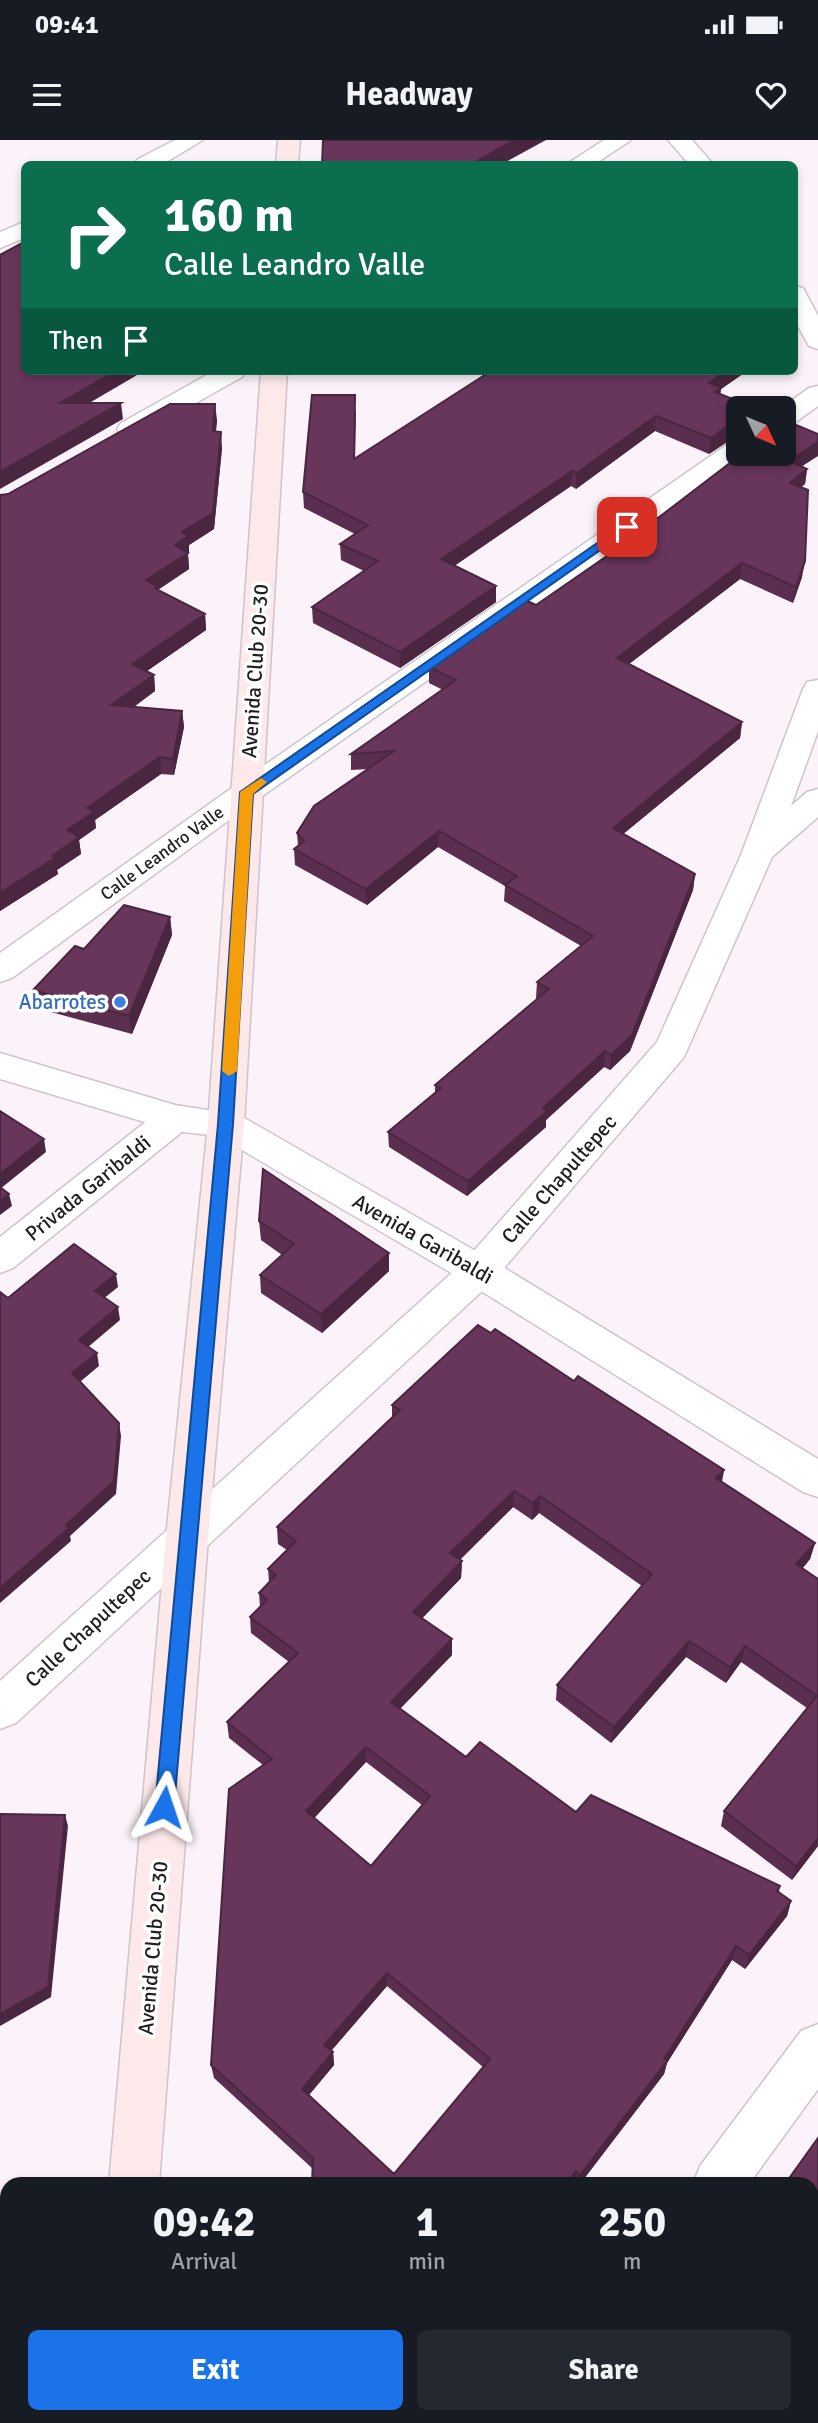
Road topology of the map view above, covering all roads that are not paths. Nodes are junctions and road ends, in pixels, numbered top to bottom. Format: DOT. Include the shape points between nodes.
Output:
graph roads {
  1 [pos="192,140"];
  2 [pos="289,140"];
  3 [pos="620,140"];
  4 [pos="678,140"];
  5 [pos="152,161"];
  6 [pos="287,161"];
  7 [pos="584,161"];
  8 [pos="698,161"];
  9 [pos="21,231"];
  10 [pos="0,242"];
  11 [pos="798,301"];
  12 [pos="818,341"];
  13 [pos="226,375"];
  14 [pos="274,375"];
  15 [pos="818,394"];
  16 [pos="796,410"];
  17 [pos="105,443"];
  18 [pos="726,458"];
  19 [pos="818,689"];
  20 [pos="247,792"];
  21 [pos="818,799"];
  22 [pos="757,855"];
  23 [pos="0,970"];
  24 [pos="0,1066"];
  25 [pos="176,1118"];
  26 [pos="226,1124"];
  27 [pos="0,1258"];
  28 [pos="479,1271"];
  29 [pos="818,1480"];
  30 [pos="187,1538"];
  31 [pos="0,1709"];
  32 [pos="818,2048"];
  33 [pos="135,2177"];
  34 [pos="723,2177"];
  1 -- 5 [label="street"];
  2 -- 6 [label="main road"];
  3 -- 7 [label="street"];
  4 -- 8 [label="street"];
  9 -- 10 [label="street"];
  11 -- 12 [label="street"];
  13 -- 17 [label="street"];
  14 -- 20 [label="main road, Avenida Club 20-30"];
  15 -- 16 [label="street"];
  18 -- 20 [label="street, Calle Leandro Valle"];
  19 -- 22 [label="street, Calle Chapultepec"];
  20 -- 23 [label="street, Calle Leandro Valle"];
  20 -- 26 [label="main road, Avenida Club 20-30"];
  21 -- 22 [label="street"];
  22 -- 28 [label="street, Calle Chapultepec" via="672,1048"];
  24 -- 25 [label="street, Avenida Garibaldi"];
  25 -- 26 [label="street, Avenida Garibaldi"];
  25 -- 27 [label="street, Privada Garibaldi"];
  26 -- 28 [label="street, Avenida Garibaldi"];
  26 -- 30 [label="main road, Avenida Club 20-30"];
  28 -- 29 [label="street, Avenida Garibaldi"];
  28 -- 30 [label="street, Calle Chapultepec"];
  30 -- 31 [label="street, Calle Chapultepec"];
  30 -- 33 [label="main road, Avenida Club 20-30"];
  32 -- 34 [label="street"];
}
